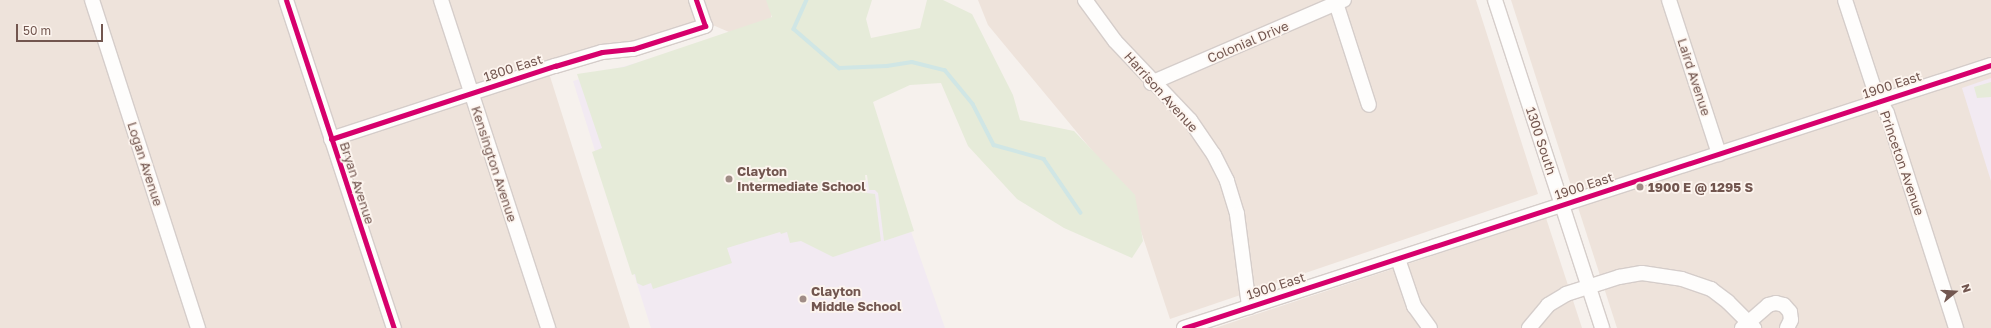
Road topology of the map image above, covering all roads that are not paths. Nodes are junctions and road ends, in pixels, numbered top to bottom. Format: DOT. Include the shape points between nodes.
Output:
graph roads {
  1 [pos="92,0"];
  2 [pos="286,0"];
  3 [pos="441,0"];
  4 [pos="696,0"];
  5 [pos="1085,0"];
  6 [pos="1495,0"];
  7 [pos="1669,0"];
  8 [pos="1845,0"];
  9 [pos="1340,2"];
  10 [pos="1991,65"];
  11 [pos="1151,83"];
  12 [pos="471,93"];
  13 [pos="1880,101"];
  14 [pos="1369,105"];
  15 [pos="331,139"];
  16 [pos="1719,154"];
  17 [pos="1562,205"];
  18 [pos="1398,259"];
  19 [pos="1588,286"];
  20 [pos="1249,307"];
  21 [pos="1748,326"];
  22 [pos="198,328"];
  23 [pos="394,328"];
  24 [pos="548,328"];
  25 [pos="1184,328"];
  26 [pos="1430,328"];
  27 [pos="1529,328"];
  28 [pos="1602,328"];
  29 [pos="1787,328"];
  30 [pos="1956,328"];
  1 -- 22 [label="street, Logan Avenue"];
  2 -- 15 [label="street, Bryan Avenue"];
  3 -- 12 [label="street, Kensington Avenue"];
  4 -- 12 [label="street, 1800 East" via="704,26 633,49 596,54"];
  5 -- 11 [label="street, Harrison Avenue" via="1114,41"];
  6 -- 17 [label="street, 1300 South"];
  7 -- 16 [label="street, Laird Avenue"];
  8 -- 13 [label="street, Princeton Avenue"];
  9 -- 11 [label="street, Colonial Drive"];
  9 -- 14 [label="street"];
  10 -- 13 [label="street, 1900 East"];
  11 -- 20 [label="street, Harrison Avenue" via="1190,120 1214,155 1227,181 1238,214"];
  12 -- 15 [label="street, 1800 East"];
  12 -- 24 [label="street, Kensington Avenue"];
  13 -- 16 [label="street, 1900 East"];
  13 -- 30 [label="street, Princeton Avenue" via="1887,113"];
  15 -- 23 [label="street, Bryan Avenue"];
  16 -- 17 [label="street, 1900 East"];
  17 -- 18 [label="street, 1900 East"];
  17 -- 19 [label="street, 1300 South"];
  18 -- 20 [label="street, 1900 East"];
  18 -- 26 [label="street" via="1414,306"];
  19 -- 21 [label="street" via="1631,275 1667,275 1711,289"];
  19 -- 27 [label="street" via="1548,305"];
  19 -- 28 [label="street, 1300 South"];
  20 -- 25 [label="street, 1900 East"];
  21 -- 29 [label="street" via="1768,305 1780,303 1790,312 1791,320"];
}
